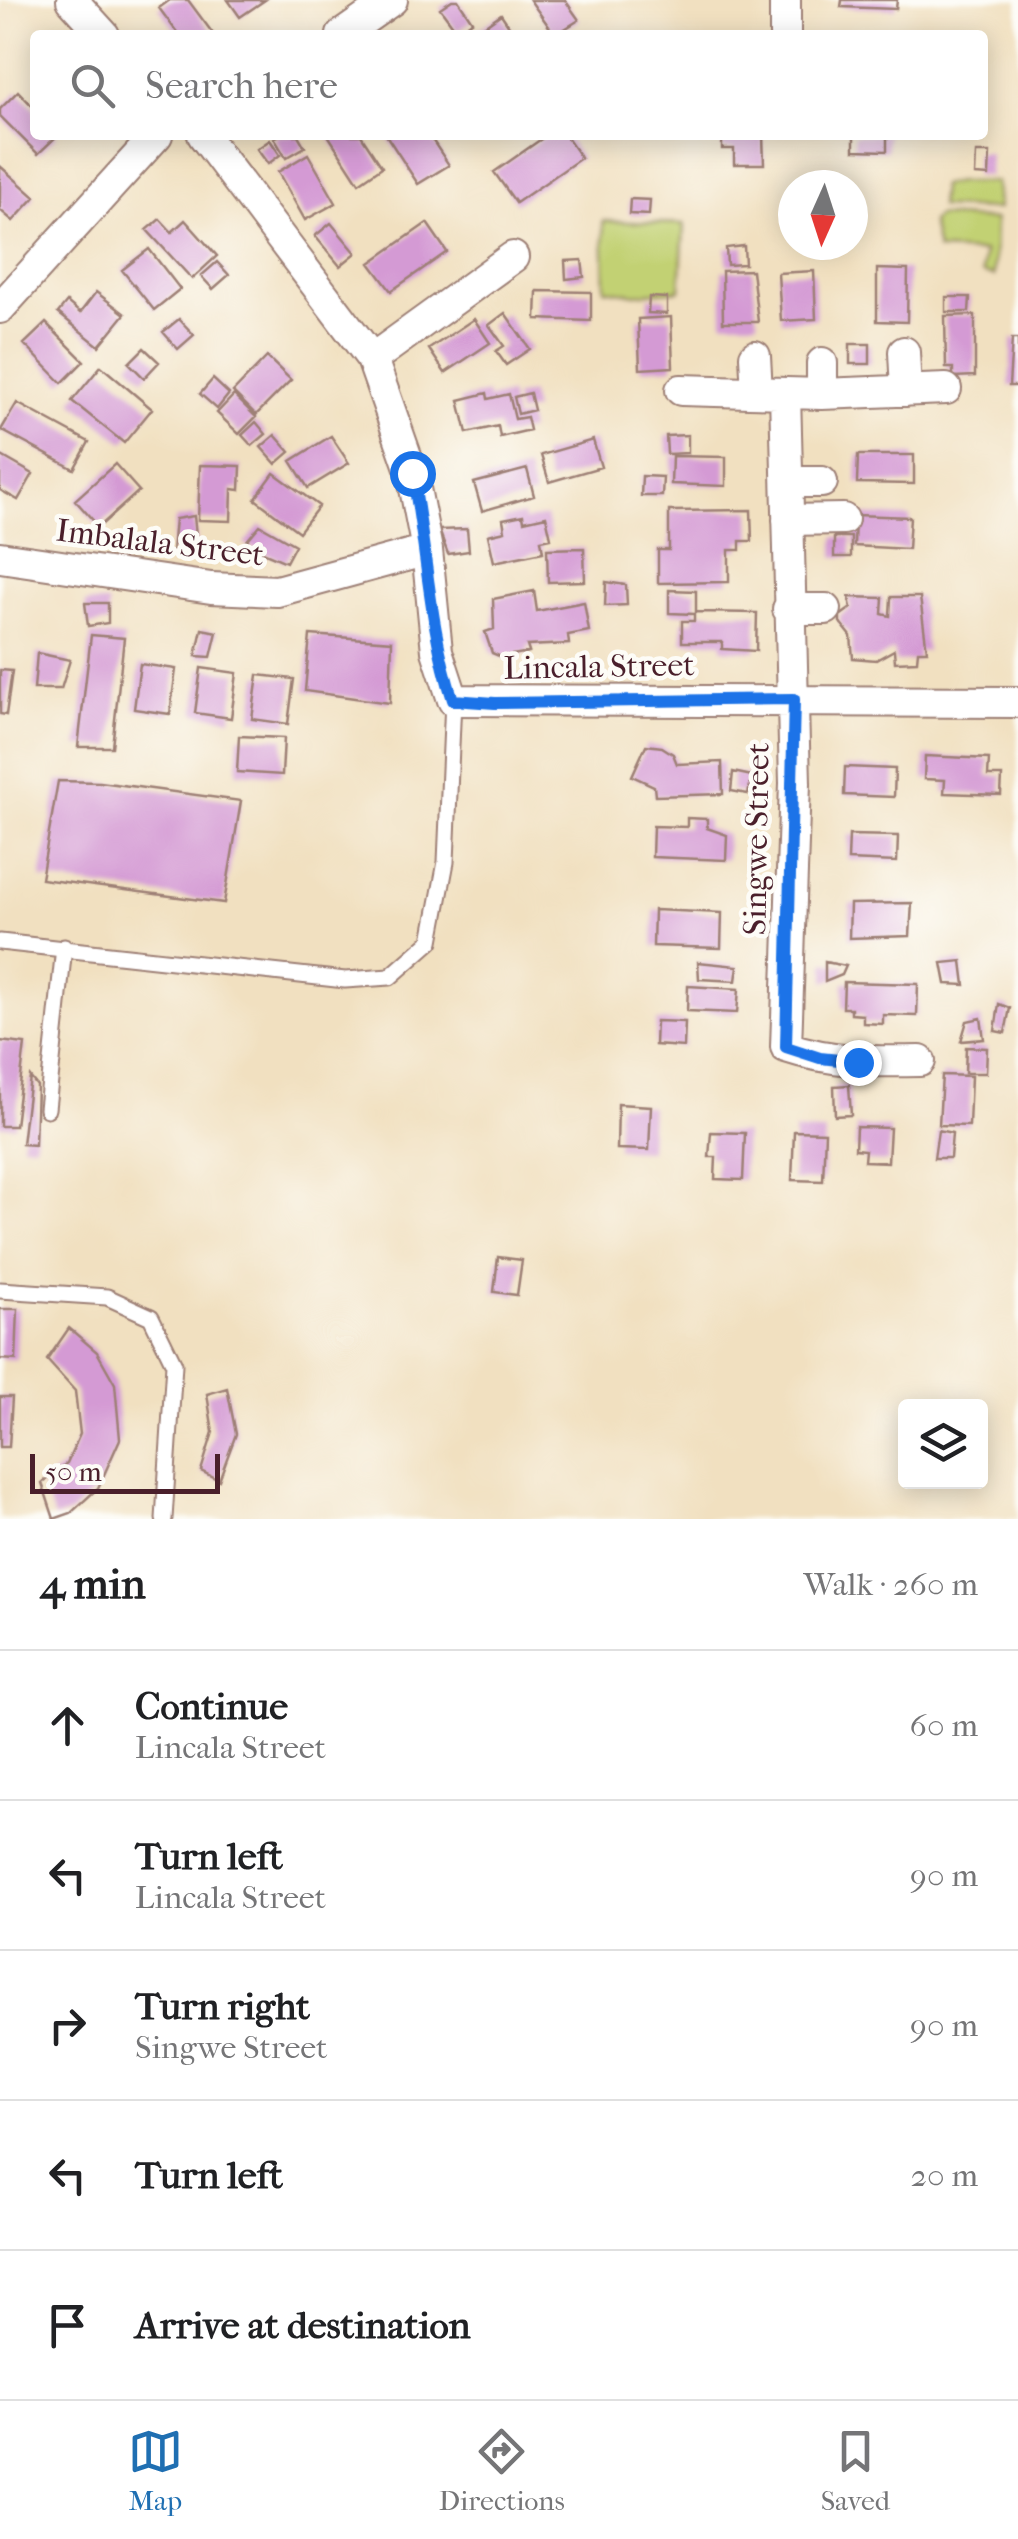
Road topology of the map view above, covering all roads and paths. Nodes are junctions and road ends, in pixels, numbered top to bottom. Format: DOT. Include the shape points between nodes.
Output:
graph roads {
  1 [pos="72,0"];
  2 [pos="392,0"];
  3 [pos="785,0"];
  4 [pos="99,30"];
  5 [pos="349,30"];
  6 [pos="786,30"];
  7 [pos="152,140"];
  8 [pos="207,140"];
  9 [pos="513,257"];
  10 [pos="0,308"];
  11 [pos="904,352"];
  12 [pos="755,356"];
  13 [pos="372,359"];
  14 [pos="822,363"];
  15 [pos="946,389"];
  16 [pos="681,390"];
  17 [pos="906,391"];
  18 [pos="771,393"];
  19 [pos="822,394"];
  20 [pos="788,482"];
  21 [pos="822,482"];
  22 [pos="843,519"];
  23 [pos="788,520"];
  24 [pos="427,550"];
  25 [pos="0,556"];
  26 [pos="788,609"];
  27 [pos="826,609"];
  28 [pos="794,699"];
  29 [pos="453,700"];
  30 [pos="1018,702"];
  31 [pos="0,942"];
  32 [pos="64,947"];
  33 [pos="920,1061"];
  34 [pos="47,1109"];
  35 [pos="0,1290"];
  36 [pos="164,1519"];
  1 -- 4 [label="street"];
  2 -- 5 [label="street"];
  3 -- 6 [label="street"];
  7 -- 10 [label="street"];
  8 -- 13 [label="street"];
  9 -- 13 [label="street"];
  11 -- 17 [label="street"];
  12 -- 18 [label="street, Singwe Street"];
  13 -- 24 [label="street" via="412,473"];
  14 -- 19 [label="street"];
  15 -- 17 [label="street"];
  16 -- 18 [label="street"];
  17 -- 19 [label="street"];
  18 -- 19 [label="street"];
  18 -- 20 [label="street, Singwe Street"];
  20 -- 21 [label="street"];
  20 -- 23 [label="street, Singwe Street"];
  22 -- 23 [label="street"];
  23 -- 26 [label="street, Singwe Street"];
  24 -- 25 [label="street, Imbalala Street" via="277,592"];
  24 -- 29 [label="street" via="437,651"];
  26 -- 27 [label="street"];
  26 -- 28 [label="street, Singwe Street"];
  28 -- 29 [label="street, Lincala Street"];
  28 -- 30 [label="street, Lincala Street"];
  28 -- 33 [label="street, Singwe Street" via="786,1047 858,1062"];
  29 -- 32 [label="lane" via="446,862 431,941 390,977 346,980"];
  31 -- 32 [label="lane"];
  32 -- 34 [label="lane"];
  35 -- 36 [label="lane" via="107,1297 152,1317 174,1364"];
}
